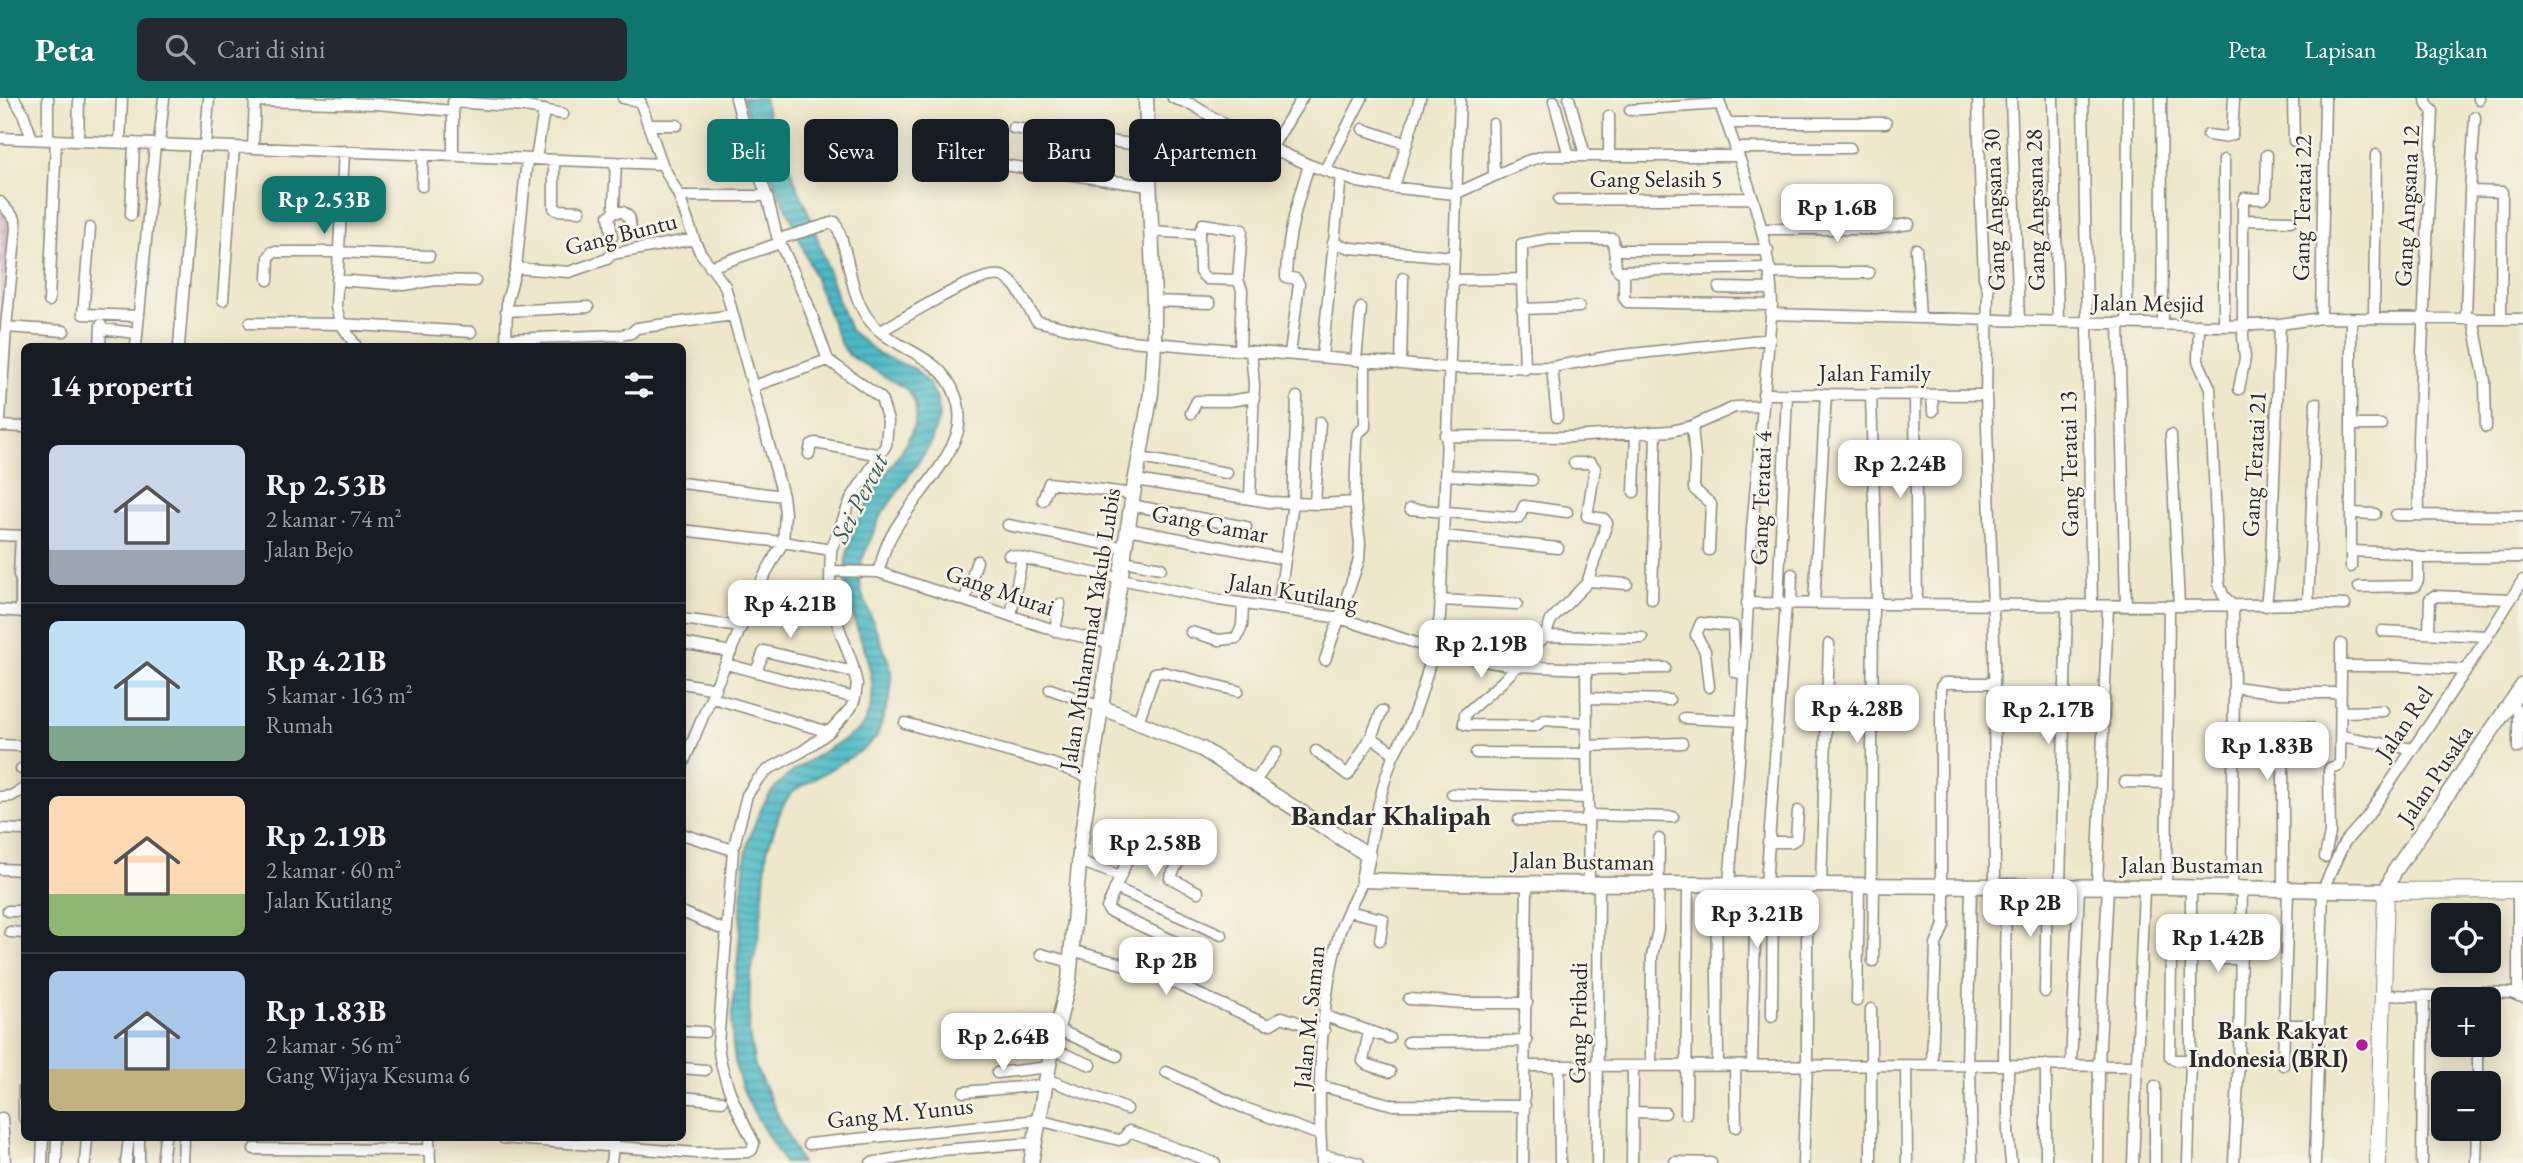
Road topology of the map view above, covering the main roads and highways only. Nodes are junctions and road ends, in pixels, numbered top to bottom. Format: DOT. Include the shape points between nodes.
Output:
graph roads {
  1 [pos="1143,98"];
  2 [pos="2523,685"];
  3 [pos="1101,707"];
  4 [pos="2520,890"];
  5 [pos="2386,891"];
  6 [pos="1031,1163"];
  7 [pos="2378,1163"];
  1 -- 3 [label="main road, Jalan Muhammad Yakub Lubis" via="1154,301 1151,393"];
  2 -- 5 [label="main road, Jalan Pusaka" via="2394,872"];
  3 -- 5 [label="main road, Jalan Bustaman" via="1202,749 1368,855 1363,880 1658,885 1814,885 1842,880 1868,886"];
  3 -- 6 [label="main road, Jalan Muhammad Yakub Lubis" via="1079,861 1069,980"];
  4 -- 5 [label="highway"];
  5 -- 7 [label="highway"];
}
